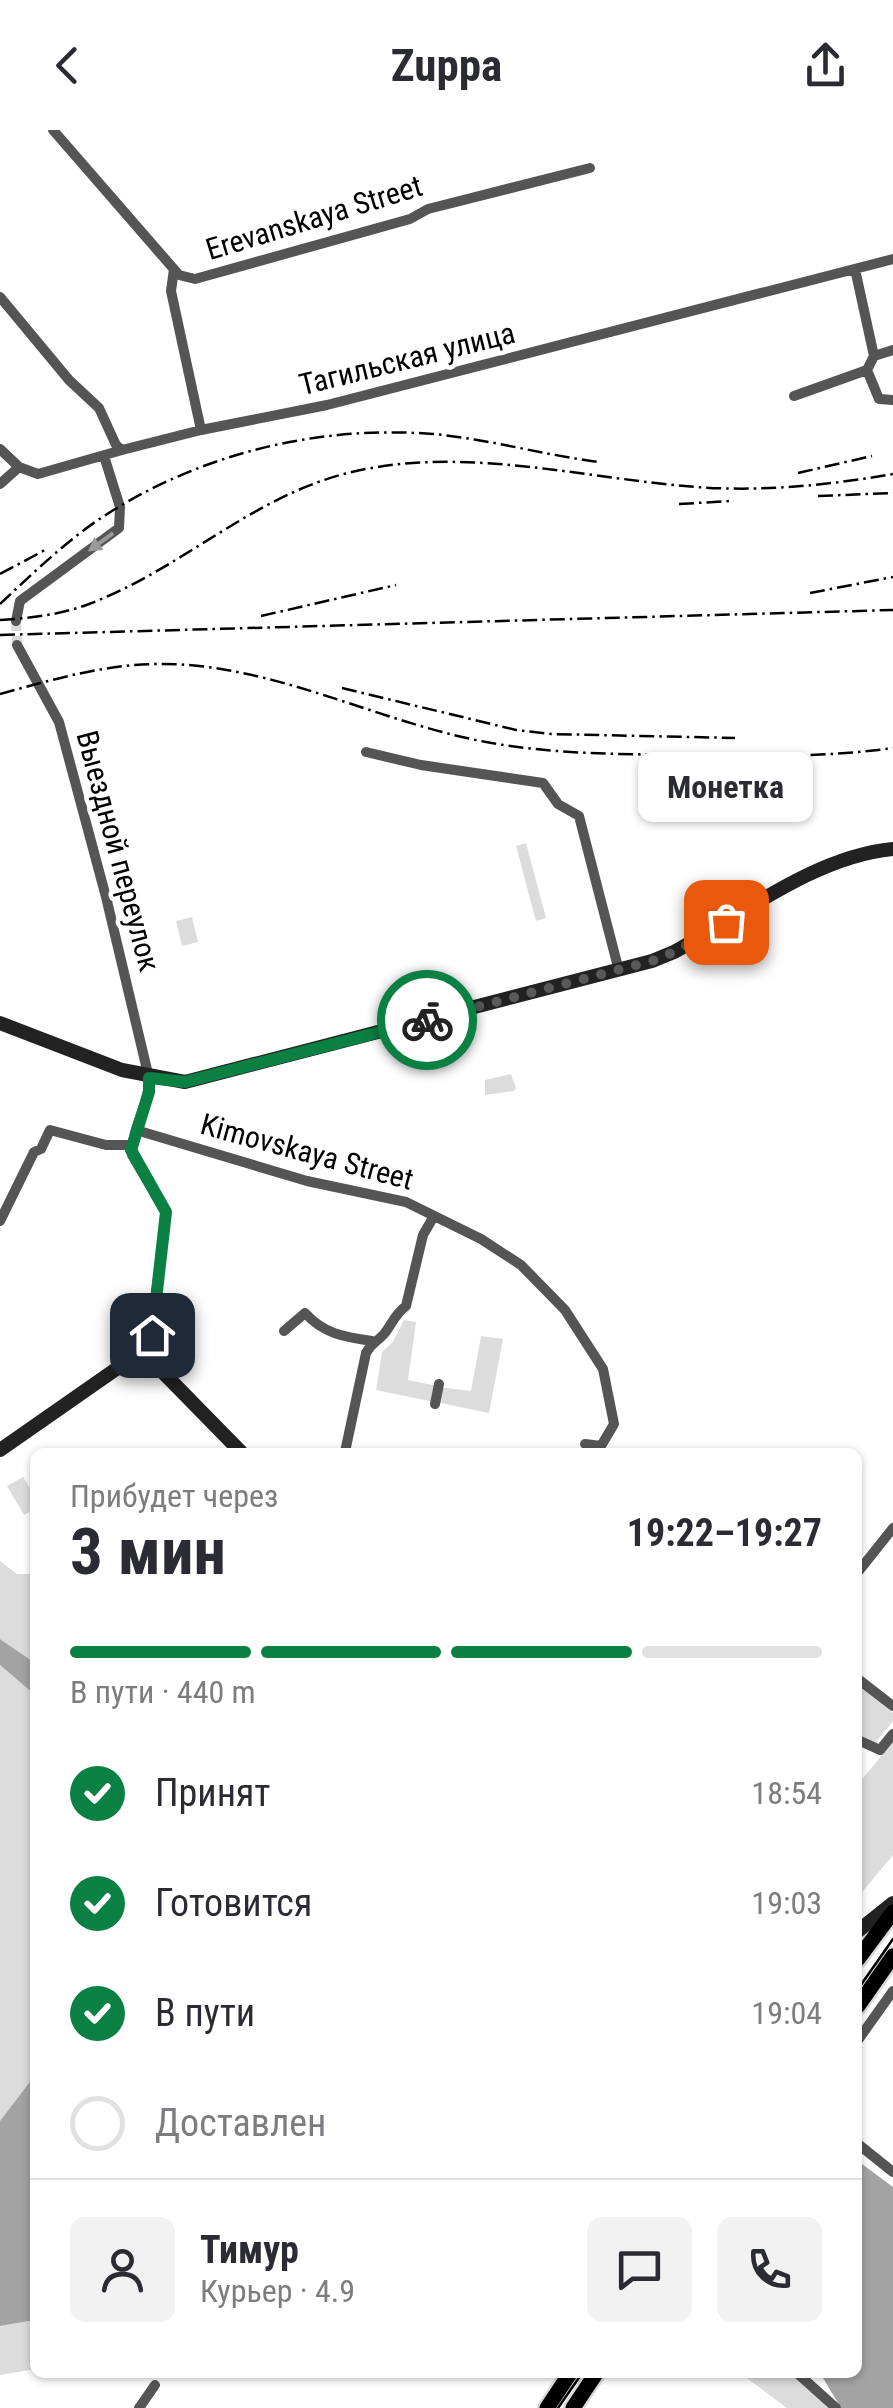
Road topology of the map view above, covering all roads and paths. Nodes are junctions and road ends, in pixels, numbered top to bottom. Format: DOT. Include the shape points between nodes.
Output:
graph roads {
  1 [pos="54,130"];
  2 [pos="590,168"];
  3 [pos="893,259"];
  4 [pos="174,268"];
  5 [pos="855,269"];
  6 [pos="0,297"];
  7 [pos="893,350"];
  8 [pos="874,356"];
  9 [pos="867,370"];
  10 [pos="794,396"];
  11 [pos="893,400"];
  12 [pos="201,430"];
  13 [pos="0,448"];
  14 [pos="122,450"];
  15 [pos="104,456"];
  16 [pos="19,467"];
  17 [pos="0,484"];
  18 [pos="16,621"];
  19 [pos="17,645"];
  20 [pos="366,752"];
  21 [pos="893,849"];
  22 [pos="619,971"];
  23 [pos="0,1023"];
  24 [pos="149,1078"];
  25 [pos="136,1130"];
  26 [pos="132,1145"];
  27 [pos="434,1216"];
  28 [pos="0,1221"];
  29 [pos="284,1331"];
  30 [pos="372,1341"];
  31 [pos="142,1351"];
  32 [pos="439,1384"];
  33 [pos="435,1404"];
  34 [pos="586,1444"];
  35 [pos="236,1448"];
  36 [pos="346,1448"];
  37 [pos="0,1450"];
  38 [pos="893,1528"];
  39 [pos="862,1567"];
  40 [pos="862,1682"];
  41 [pos="893,1706"];
  42 [pos="893,1734"];
  43 [pos="862,1742"];
  44 [pos="893,1903"];
  45 [pos="893,1912"];
  46 [pos="862,1928"];
  47 [pos="893,1954"];
  48 [pos="862,1955"];
  49 [pos="862,1960"];
  50 [pos="893,1991"];
  51 [pos="862,2000"];
  52 [pos="862,2034"];
  53 [pos="862,2147"];
  54 [pos="893,2172"];
  55 [pos="567,2378"];
  56 [pos="593,2378"];
  57 [pos="803,2378"];
  58 [pos="155,2384"];
  59 [pos="138,2408"];
  60 [pos="547,2408"];
  61 [pos="572,2408"];
  62 [pos="836,2408"];
  1 -- 4 [label="street, Erevanskaya Street"];
  2 -- 4 [label="street, Erevanskaya Street" via="195,279"];
  3 -- 5 [label="street, Тагильская улица"];
  4 -- 12 [label="street" via="171,291"];
  5 -- 8 [label="street"];
  5 -- 12 [label="street, Тагильская улица" via="327,405"];
  6 -- 14 [label="street" via="99,408"];
  7 -- 8 [label="street"];
  8 -- 9 [label="street"];
  9 -- 10 [label="street"];
  9 -- 11 [label="street" via="879,399"];
  12 -- 14 [label="street, Тагильская улица"];
  13 -- 16 [label="street"];
  14 -- 15 [label="street, Тагильская улица"];
  15 -- 16 [label="street, Тагильская улица" via="38,474"];
  15 -- 18 [label="street, one-way" via="120,507 119,528 20,601"];
  16 -- 17 [label="street"];
  19 -- 24 [label="street, Выездной переулок" via="59,722"];
  20 -- 22 [label="street" via="543,782 558,804 579,816"];
  21 -- 22 [label="main road" via="839,860 674,952"];
  22 -- 24 [label="main road" via="185,1082"];
  23 -- 24 [label="main road"];
  24 -- 25 [label="street"];
  25 -- 26 [label="street"];
  25 -- 27 [label="street, Kimovskaya Street" via="307,1181 406,1202"];
  26 -- 28 [label="street" via="50,1130"];
  26 -- 31 [label="street" via="134,1160 166,1212 152,1335"];
  27 -- 30 [label="street" via="406,1306"];
  27 -- 34 [label="street, Kimovskaya Street" via="521,1265 574,1324 603,1369 614,1424 601,1446"];
  29 -- 30 [label="street" via="305,1312 318,1328"];
  30 -- 36 [label="street"];
  31 -- 35 [label="main road"];
  31 -- 37 [label="main road"];
  32 -- 33 [label="street"];
  38 -- 39 [label="street"];
  40 -- 41 [label="street"];
  42 -- 43 [label="street" via="880,1750"];
  44 -- 46 [label="main road"];
  45 -- 48 [label="main road"];
  47 -- 49 [label="main road"];
  47 -- 51 [label="main road"];
  50 -- 52 [label="street"];
  53 -- 54 [label="street"];
  55 -- 60 [label="main road"];
  56 -- 61 [label="main road"];
  57 -- 62 [label="street"];
  58 -- 59 [label="street"];
}
